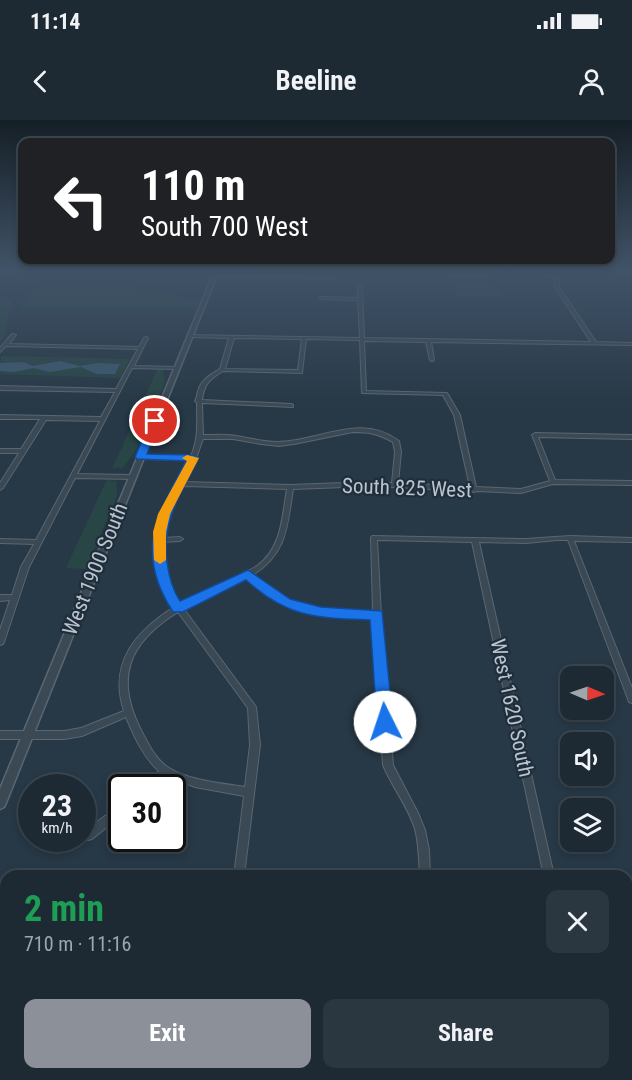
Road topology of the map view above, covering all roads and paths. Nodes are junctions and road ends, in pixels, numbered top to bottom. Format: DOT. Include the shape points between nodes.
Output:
graph roads {
  1 [pos="199,315"];
  2 [pos="361,315"];
  3 [pos="576,315"];
  4 [pos="14,335"];
  5 [pos="190,336"];
  6 [pos="232,337"];
  7 [pos="146,338"];
  8 [pos="304,338"];
  9 [pos="363,339"];
  10 [pos="428,340"];
  11 [pos="595,344"];
  12 [pos="632,344"];
  13 [pos="5,345"];
  14 [pos="141,348"];
  15 [pos="0,351"];
  16 [pos="432,360"];
  17 [pos="131,366"];
  18 [pos="178,367"];
  19 [pos="222,370"];
  20 [pos="0,388"];
  21 [pos="118,392"];
  22 [pos="198,401"];
  23 [pos="291,406"];
  24 [pos="0,417"];
  25 [pos="44,418"];
  26 [pos="103,419"];
  27 [pos="200,437"];
  28 [pos="632,437"];
  29 [pos="0,451"];
  30 [pos="23,452"];
  31 [pos="141,457"];
  32 [pos="193,458"];
  33 [pos="74,474"];
  34 [pos="134,475"];
  35 [pos="553,482"];
  36 [pos="632,483"];
  37 [pos="181,484"];
  38 [pos="395,485"];
  39 [pos="290,487"];
  40 [pos="0,488"];
  41 [pos="474,490"];
  42 [pos="570,538"];
  43 [pos="180,539"];
  44 [pos="159,540"];
  45 [pos="476,540"];
  46 [pos="632,540"];
  47 [pos="0,541"];
  48 [pos="38,542"];
  49 [pos="248,574"];
  50 [pos="15,597"];
  51 [pos="0,598"];
  52 [pos="178,608"];
  53 [pos="377,615"];
  54 [pos="0,642"];
  55 [pos="632,699"];
  56 [pos="127,713"];
  57 [pos="0,735"];
  58 [pos="27,735"];
  59 [pos="166,771"];
  60 [pos="162,774"];
  61 [pos="250,792"];
  62 [pos="0,803"];
  63 [pos="108,819"];
  64 [pos="96,828"];
  65 [pos="240,870"];
  66 [pos="425,870"];
  67 [pos="548,870"];
  1 -- 5 [label="street, West 1900 South"];
  2 -- 9 [label="street"];
  3 -- 11 [label="street"];
  4 -- 13 [label="street"];
  5 -- 6 [label="street"];
  5 -- 18 [label="street, West 1900 South"];
  6 -- 8 [label="street"];
  6 -- 19 [label="street"];
  7 -- 14 [label="street"];
  8 -- 9 [label="street"];
  8 -- 19 [label="street" via="300,372"];
  9 -- 10 [label="street"];
  9 -- 41 [label="street" via="364,392 445,394 457,415"];
  10 -- 11 [label="street"];
  10 -- 16 [label="street"];
  11 -- 12 [label="street"];
  13 -- 14 [label="street"];
  13 -- 15 [label="street"];
  14 -- 17 [label="street"];
  17 -- 18 [label="street"];
  17 -- 21 [label="street"];
  18 -- 31 [label="street, West 1900 South"];
  19 -- 22 [label="street" via="204,383"];
  20 -- 21 [label="street"];
  21 -- 26 [label="street"];
  22 -- 23 [label="street"];
  22 -- 27 [label="street"];
  24 -- 25 [label="street"];
  25 -- 26 [label="street"];
  25 -- 30 [label="street"];
  26 -- 33 [label="street"];
  27 -- 32 [label="street"];
  27 -- 38 [label="street" via="279,444 371,429 396,441"];
  28 -- 35 [label="street" via="535,435"];
  29 -- 30 [label="street"];
  30 -- 40 [label="street"];
  31 -- 32 [label="street"];
  31 -- 34 [label="street, West 1900 South"];
  32 -- 37 [label="street"];
  33 -- 34 [label="street"];
  33 -- 48 [label="street"];
  34 -- 58 [label="street, West 1900 South"];
  35 -- 36 [label="street, South 825 West"];
  35 -- 41 [label="street, South 825 West" via="521,491"];
  37 -- 39 [label="street, South 825 West"];
  37 -- 44 [label="street" via="164,514"];
  38 -- 39 [label="street, South 825 West"];
  38 -- 41 [label="street, South 825 West"];
  39 -- 49 [label="street" via="282,539 270,558"];
  42 -- 45 [label="street"];
  42 -- 46 [label="street"];
  42 -- 55 [label="street"];
  43 -- 44 [label="street"];
  44 -- 52 [label="street" via="162,577"];
  45 -- 53 [label="street" via="374,538"];
  45 -- 67 [label="street, West 1620 South"];
  47 -- 48 [label="street"];
  48 -- 50 [label="street"];
  49 -- 52 [label="street"];
  49 -- 53 [label="street" via="286,603 321,613"];
  50 -- 51 [label="street"];
  50 -- 54 [label="street"];
  52 -- 56 [label="street" via="152,626 130,650 122,680"];
  52 -- 61 [label="street" via="252,707 255,745"];
  53 -- 66 [label="street" via="388,765 418,824"];
  56 -- 58 [label="street" via="82,732"];
  56 -- 59 [label="street"];
  57 -- 58 [label="street"];
  58 -- 62 [label="street, West 1900 South"];
  59 -- 60 [label="street"];
  59 -- 61 [label="street" via="215,787"];
  61 -- 65 [label="street"];
  63 -- 64 [label="street"];
}
